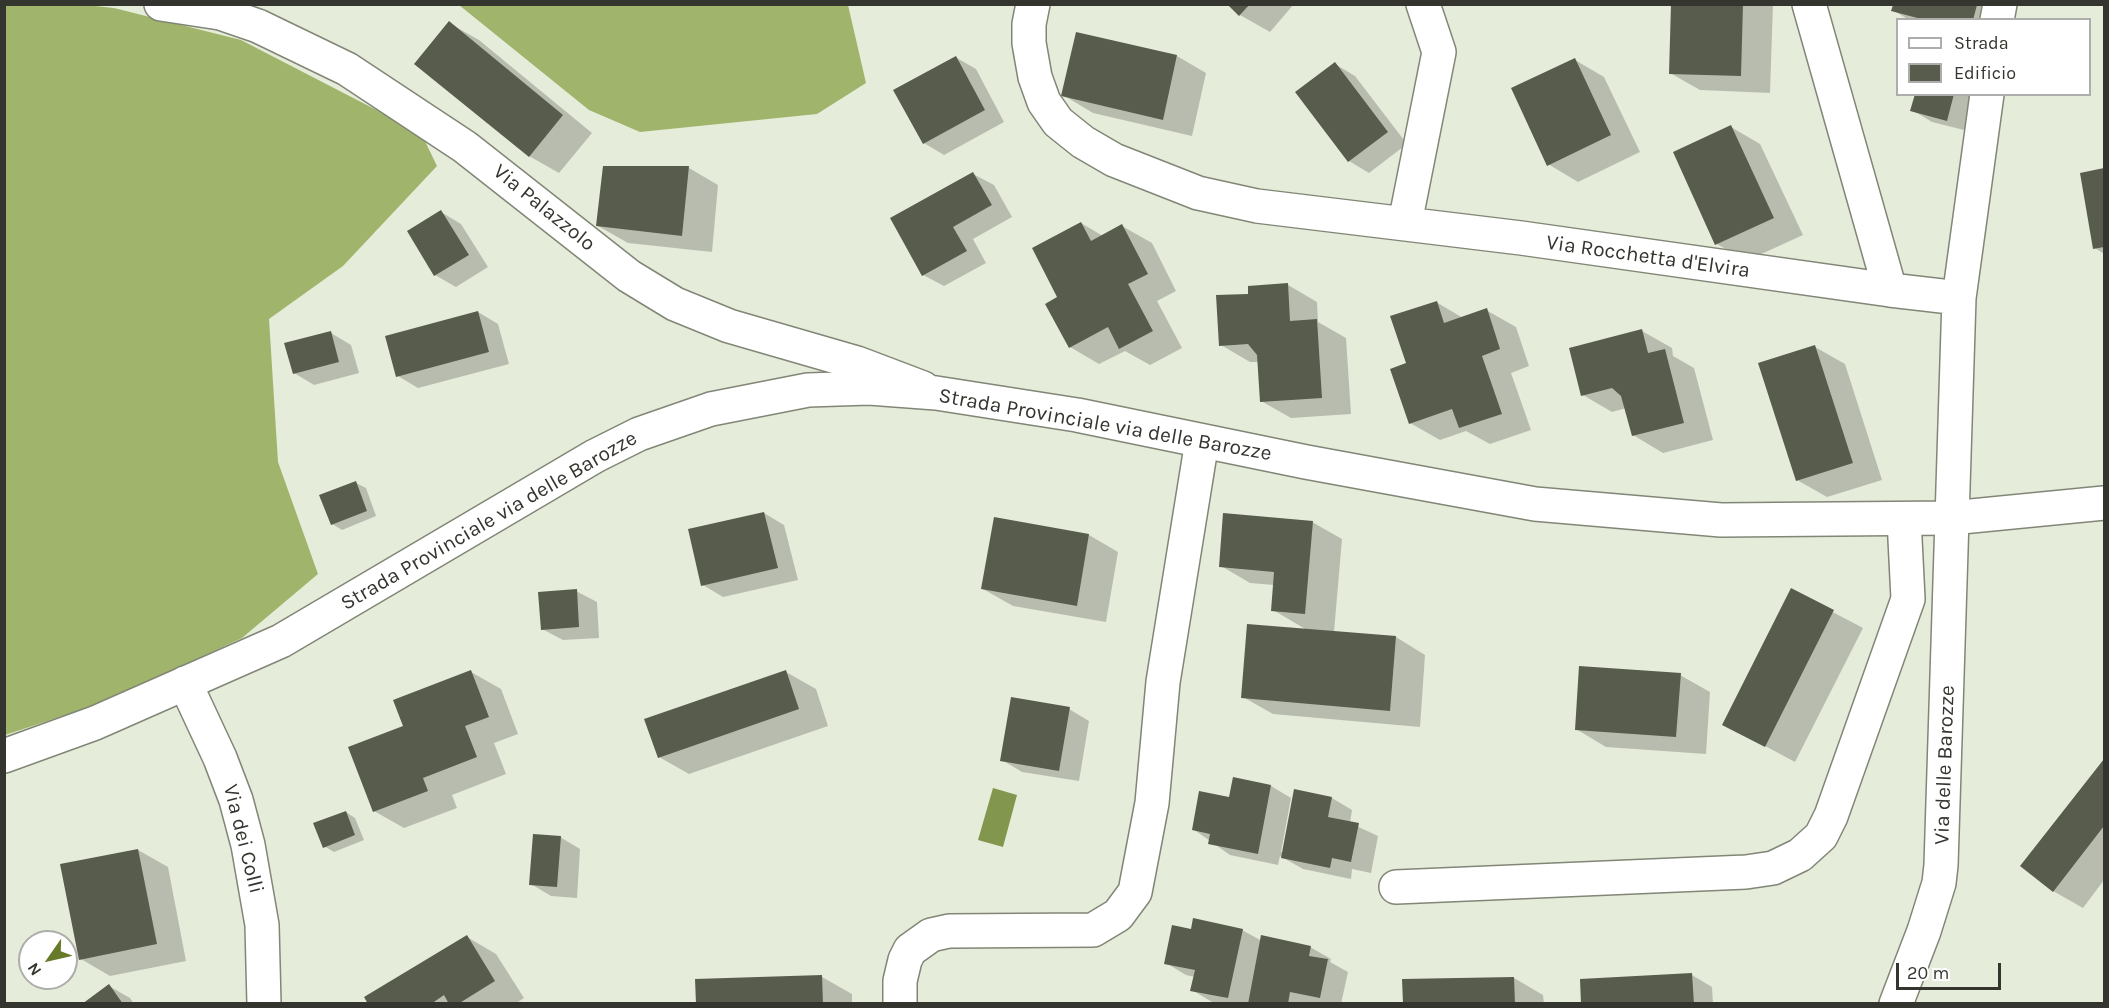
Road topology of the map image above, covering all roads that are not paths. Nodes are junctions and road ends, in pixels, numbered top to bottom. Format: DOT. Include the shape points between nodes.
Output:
graph roads {
  1 [pos="161,4"];
  2 [pos="1033,4"];
  3 [pos="1423,4"];
  4 [pos="1809,4"];
  5 [pos="1987,96"];
  6 [pos="1405,224"];
  7 [pos="1890,290"];
  8 [pos="1959,298"];
  9 [pos="936,393"];
  10 [pos="1202,441"];
  11 [pos="2104,503"];
  12 [pos="1950,518"];
  13 [pos="1904,519"];
  14 [pos="185,683"];
  15 [pos="4,756"];
  16 [pos="1396,887"];
  17 [pos="264,1004"];
  18 [pos="900,1004"];
  19 [pos="1896,1004"];
  1 -- 9 [label="street, Via Palazzolo" via="220,14 258,26 346,69 465,147 629,276 675,304 723,324 857,363"];
  2 -- 6 [label="street, Via Rocchetta d'Elvira" via="1029,43 1038,89 1058,122 1091,147 1177,186 1238,203"];
  3 -- 6 [label="street" via="1439,52"];
  4 -- 7 [label="street"];
  5 -- 8 [label="street"];
  6 -- 7 [label="street, Via Rocchetta d'Elvira"];
  7 -- 8 [label="street, Via Rocchetta d'Elvira"];
  8 -- 12 [label="street"];
  9 -- 10 [label="street, Strada Provinciale via delle Barozze" via="1077,415"];
  9 -- 14 [label="street, Strada Provinciale via delle Barozze" via="869,388 808,390 711,409 668,423 595,456 281,640"];
  10 -- 13 [label="street, Strada Provinciale via delle Barozze" via="1535,504 1721,520"];
  10 -- 18 [label="street" via="1163,682 1152,803 1135,892 1118,915 1093,930 949,931 931,935 910,950 905,960"];
  11 -- 12 [label="street, Strada Provinciale via delle Barozze"];
  12 -- 13 [label="street, Strada Provinciale via delle Barozze"];
  12 -- 19 [label="street, Via delle Barozze" via="1941,865 1932,905"];
  13 -- 16 [label="street" via="1908,599 1832,816 1821,836 1800,855 1773,867 1746,872"];
  14 -- 15 [label="street, Strada Provinciale via delle Barozze" via="95,723"];
  14 -- 17 [label="street, Via dei Colli" via="220,758 248,845 262,925"];
}
